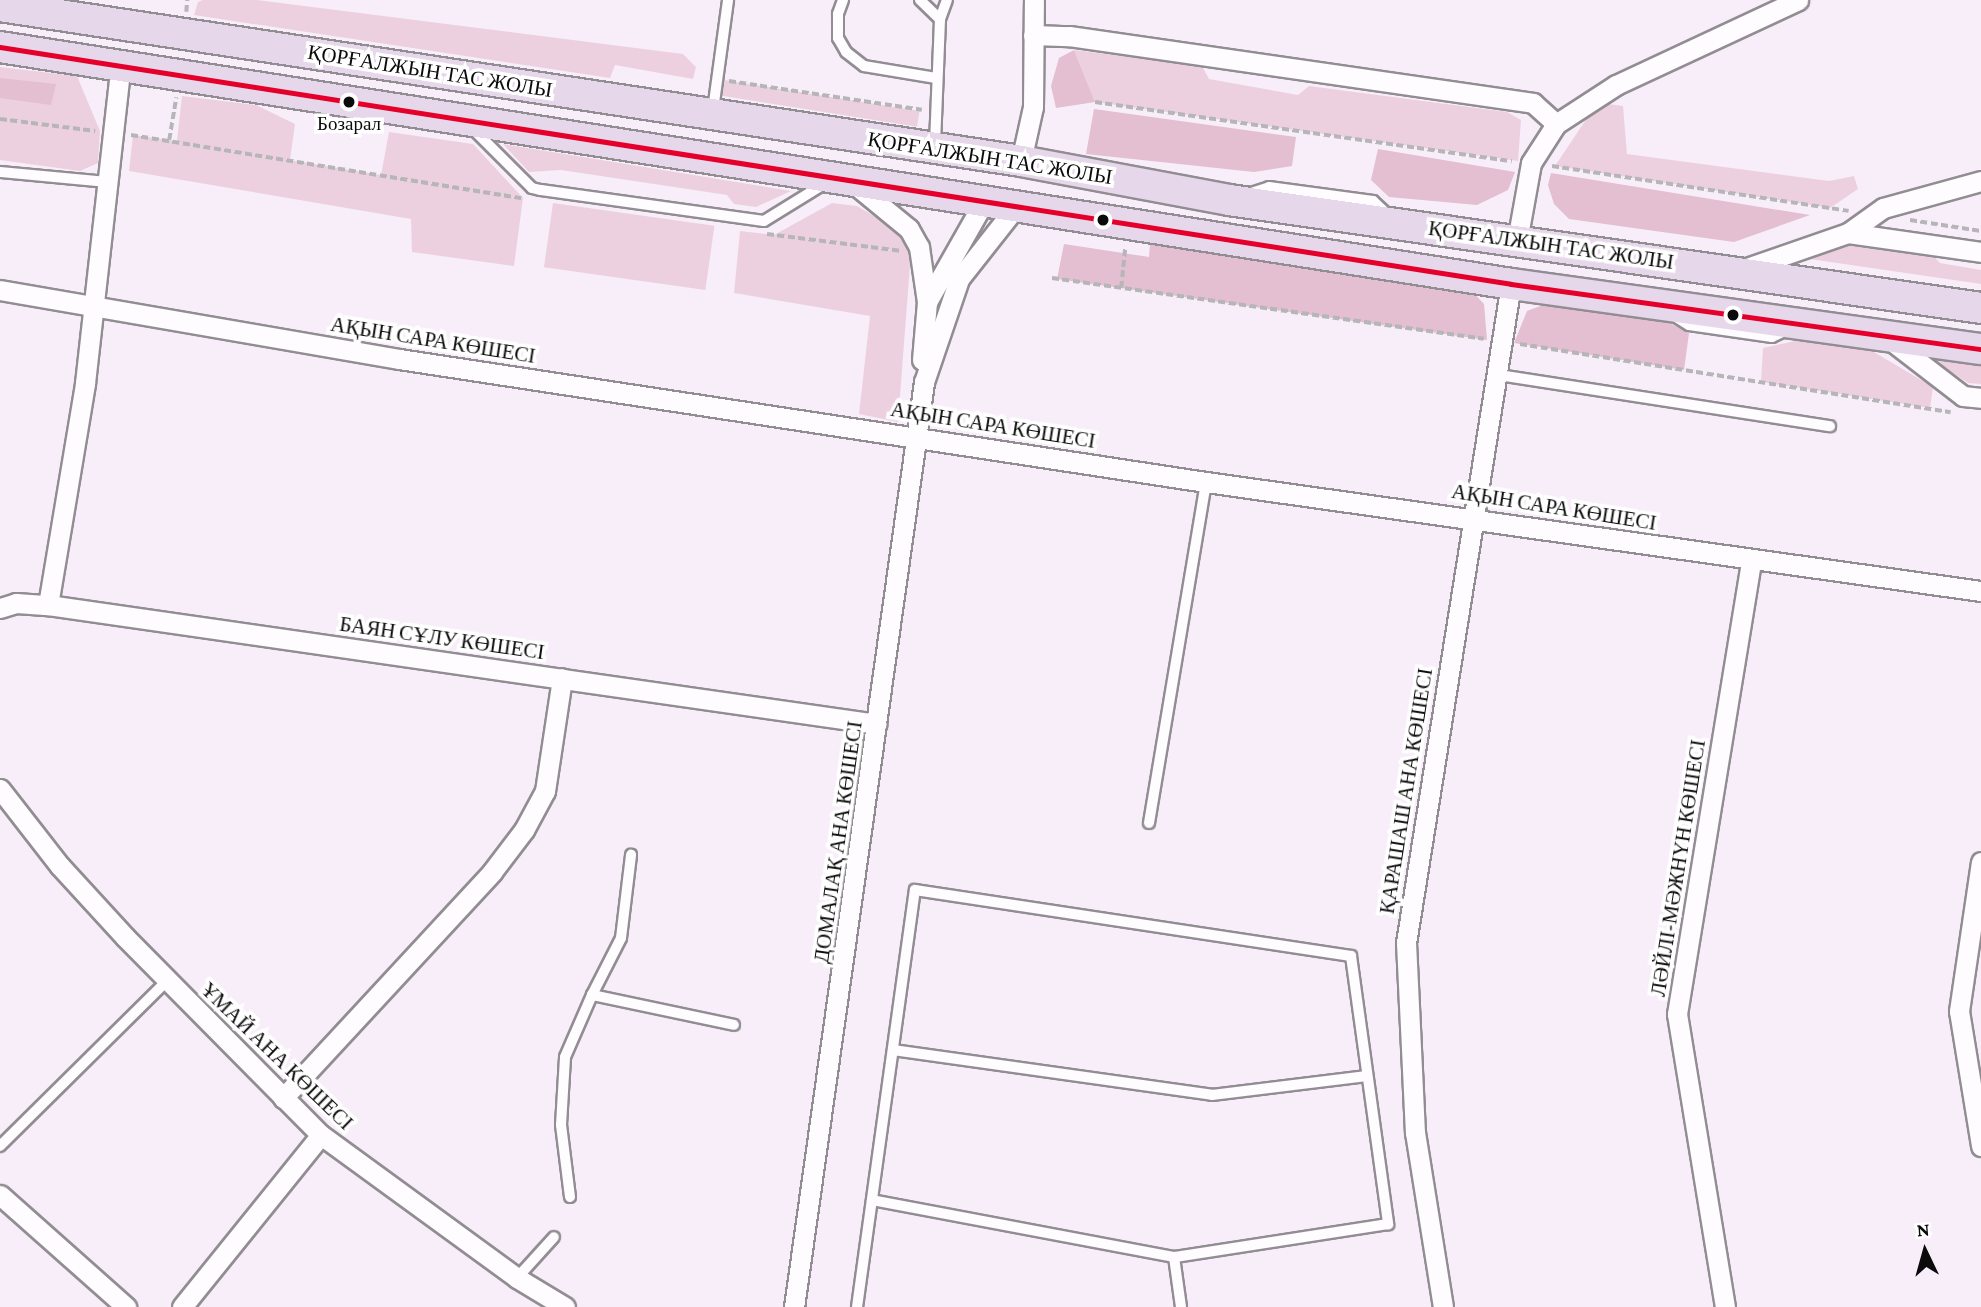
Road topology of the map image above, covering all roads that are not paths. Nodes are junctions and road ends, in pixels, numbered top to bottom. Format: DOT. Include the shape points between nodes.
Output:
graph roads {
  1 [pos="728,0"];
  2 [pos="843,0"];
  3 [pos="920,0"];
  4 [pos="947,0"];
  5 [pos="1034,0"];
  6 [pos="1798,0"];
  7 [pos="0,6"];
  8 [pos="940,19"];
  9 [pos="126,26"];
  10 [pos="1033,35"];
  11 [pos="0,47"];
  12 [pos="121,64"];
  13 [pos="936,78"];
  14 [pos="713,114"];
  15 [pos="464,120"];
  16 [pos="1556,124"];
  17 [pos="934,148"];
  18 [pos="1021,161"];
  19 [pos="0,172"];
  20 [pos="842,179"];
  21 [pos="1981,181"];
  22 [pos="108,182"];
  23 [pos="985,200"];
  24 [pos="1018,204"];
  25 [pos="1848,233"];
  26 [pos="1517,241"];
  27 [pos="1981,253"];
  28 [pos="1739,271"];
  29 [pos="1511,284"];
  30 [pos="0,290"];
  31 [pos="927,302"];
  32 [pos="95,303"];
  33 [pos="1981,308"];
  34 [pos="1883,334"];
  35 [pos="1981,349"];
  36 [pos="1499,375"];
  37 [pos="923,382"];
  38 [pos="1981,398"];
  39 [pos="1829,426"];
  40 [pos="915,435"];
  41 [pos="1206,482"];
  42 [pos="1472,516"];
  43 [pos="1751,560"];
  44 [pos="1981,591"];
  45 [pos="48,605"];
  46 [pos="0,608"];
  47 [pos="562,678"];
  48 [pos="877,724"];
  49 [pos="0,789"];
  50 [pos="1149,823"];
  51 [pos="631,855"];
  52 [pos="1981,862"];
  53 [pos="169,981"];
  54 [pos="592,995"];
  55 [pos="734,1025"];
  56 [pos="893,1050"];
  57 [pos="1367,1076"];
  58 [pos="283,1098"];
  59 [pos="321,1135"];
  60 [pos="0,1146"];
  61 [pos="1981,1146"];
  62 [pos="0,1195"];
  63 [pos="570,1197"];
  64 [pos="872,1200"];
  65 [pos="554,1237"];
  66 [pos="1174,1256"];
  67 [pos="516,1278"];
  68 [pos="126,1307"];
  69 [pos="182,1307"];
  70 [pos="565,1307"];
  71 [pos="794,1307"];
  72 [pos="857,1307"];
  73 [pos="1181,1307"];
  74 [pos="1443,1307"];
  75 [pos="1725,1307"];
  1 -- 14 [label="lane"];
  2 -- 13 [label="lane" via="838,38 846,52 864,66"];
  3 -- 8 [label="lane"];
  4 -- 8 [label="lane"];
  5 -- 10 [label="street"];
  6 -- 16 [label="street" via="1616,85"];
  7 -- 9 [label="main road, ҚОРҒАЛЖЫН ТАС ЖОЛЫ"];
  8 -- 13 [label="lane"];
  9 -- 12 [label="main road"];
  9 -- 14 [label="main road, ҚОРҒАЛЖЫН ТАС ЖОЛЫ"];
  10 -- 16 [label="street" via="1069,36 1533,103"];
  10 -- 18 [label="street" via="1033,107"];
  11 -- 12 [label="main road, ҚОРҒАЛЖЫН ТАС ЖОЛЫ"];
  12 -- 15 [label="main road, ҚОРҒАЛЖЫН ТАС ЖОЛЫ"];
  12 -- 22 [label="street"];
  13 -- 17 [label="lane" via="939,112"];
  14 -- 17 [label="main road, ҚОРҒАЛЖЫН ТАС ЖОЛЫ"];
  15 -- 20 [label="main road, ҚОРҒАЛЖЫН ТАС ЖОЛЫ"];
  15 -- 20 [label="lane" via="532,188 541,190 764,221"];
  16 -- 26 [label="street" via="1531,163"];
  17 -- 18 [label="main road, ҚОРҒАЛЖЫН ТАС ЖОЛЫ"];
  18 -- 23 [label="main road"];
  18 -- 24 [label="main road"];
  18 -- 26 [label="main road, ҚОРҒАЛЖЫН ТАС ЖОЛЫ" via="1229,200"];
  19 -- 22 [label="lane"];
  20 -- 23 [label="main road, ҚОРҒАЛЖЫН ТАС ЖОЛЫ"];
  20 -- 31 [label="street" via="909,229 919,247"];
  21 -- 25 [label="street" via="1883,208"];
  22 -- 32 [label="street"];
  23 -- 24 [label="main road, ҚОРҒАЛЖЫН ТАС ЖОЛЫ"];
  23 -- 31 [label="street, ДОМАЛАҚ АНА КӨШЕСІ"];
  24 -- 29 [label="main road, ҚОРҒАЛЖЫН ТАС ЖОЛЫ"];
  24 -- 37 [label="street, ДОМАЛАҚ АНА КӨШЕСІ" via="959,279"];
  25 -- 27 [label="street"];
  25 -- 28 [label="street"];
  26 -- 28 [label="main road, ҚОРҒАЛЖЫН ТАС ЖОЛЫ"];
  28 -- 33 [label="main road, ҚОРҒАЛЖЫН ТАС ЖОЛЫ"];
  29 -- 34 [label="main road, ҚОРҒАЛЖЫН ТАС ЖОЛЫ"];
  29 -- 36 [label="street, ҚАРАШАШ АНА КӨШЕСІ"];
  30 -- 32 [label="street, АҚЫН САРА КӨШЕСІ"];
  31 -- 37 [label="street, ДОМАЛАҚ АНА КӨШЕСІ"];
  32 -- 40 [label="street, АҚЫН САРА КӨШЕСІ" via="399,359"];
  32 -- 45 [label="street"];
  34 -- 35 [label="main road, ҚОРҒАЛЖЫН ТАС ЖОЛЫ"];
  34 -- 38 [label="street" via="1963,396"];
  36 -- 39 [label="lane"];
  36 -- 42 [label="street, ҚАРАШАШ АНА КӨШЕСІ"];
  37 -- 40 [label="street, ДОМАЛАҚ АНА КӨШЕСІ"];
  40 -- 41 [label="street, АҚЫН САРА КӨШЕСІ"];
  40 -- 48 [label="street, ДОМАЛАҚ АНА КӨШЕСІ"];
  41 -- 42 [label="street, АҚЫН САРА КӨШЕСІ"];
  41 -- 50 [label="lane"];
  42 -- 43 [label="street, АҚЫН САРА КӨШЕСІ"];
  42 -- 74 [label="street, ҚАРАШАШ АНА КӨШЕСІ" via="1406,943 1415,1133"];
  43 -- 44 [label="street, АҚЫН САРА КӨШЕСІ"];
  43 -- 75 [label="street, ЛӘЙЛІ-МӘЖНҮН КӨШЕСІ" via="1677,1014"];
  45 -- 46 [label="street, БАЯН СҰЛУ КӨШЕСІ" via="16,603"];
  45 -- 47 [label="street, БАЯН СҰЛУ КӨШЕСІ"];
  47 -- 48 [label="street, БАЯН СҰЛУ КӨШЕСІ"];
  47 -- 58 [label="street" via="545,791 524,830 492,872"];
  48 -- 71 [label="street, ДОМАЛАҚ АНА КӨШЕСІ"];
  49 -- 53 [label="street, ҰМАЙ АНА КӨШЕСІ" via="60,866"];
  51 -- 54 [label="lane" via="621,937"];
  52 -- 61 [label="street" via="1959,1011"];
  53 -- 58 [label="street, ҰМАЙ АНА КӨШЕСІ"];
  53 -- 60 [label="lane"];
  54 -- 55 [label="lane"];
  54 -- 63 [label="lane" via="565,1057 561,1125"];
  56 -- 57 [label="lane" via="1212,1095"];
  56 -- 57 [label="lane" via="915,890 1351,956"];
  56 -- 64 [label="lane"];
  57 -- 66 [label="lane" via="1388,1224"];
  58 -- 59 [label="street, ҰМАЙ АНА КӨШЕСІ"];
  59 -- 67 [label="street, ҰМАЙ АНА КӨШЕСІ"];
  59 -- 69 [label="street"];
  62 -- 68 [label="street"];
  64 -- 66 [label="lane"];
  64 -- 72 [label="lane"];
  65 -- 67 [label="lane"];
  66 -- 73 [label="lane"];
  67 -- 70 [label="street, ҰМАЙ АНА КӨШЕСІ"];
}
